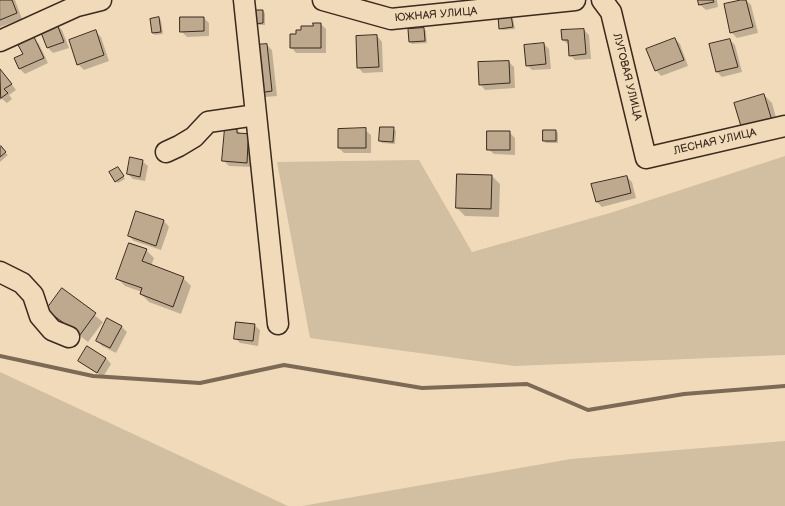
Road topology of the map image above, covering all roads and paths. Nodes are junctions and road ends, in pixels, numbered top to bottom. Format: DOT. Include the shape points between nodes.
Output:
graph roads {
  1 [pos="101,0"];
  2 [pos="244,0"];
  3 [pos="323,0"];
  4 [pos="575,0"];
  5 [pos="606,1"];
  6 [pos="464,6"];
  7 [pos="0,41"];
  8 [pos="256,115"];
  9 [pos="785,126"];
  10 [pos="166,152"];
  11 [pos="646,158"];
  12 [pos="0,272"];
  13 [pos="278,324"];
  14 [pos="69,337"];
  1 -- 7 [label="street" via="77,6"];
  2 -- 8 [label="street"];
  3 -- 6 [label="street, ЮЖНАЯ УЛИЦА" via="391,19"];
  4 -- 6 [label="street, ЮЖНАЯ УЛИЦА"];
  5 -- 11 [label="street, ЛУГОВАЯ УЛИЦА" via="611,12"];
  8 -- 10 [label="street" via="208,122 194,137"];
  8 -- 13 [label="street"];
  9 -- 11 [label="street, ЛЕСНАЯ УЛИЦА"];
  12 -- 14 [label="street" via="22,283 33,295 40,316 52,330"];
}
